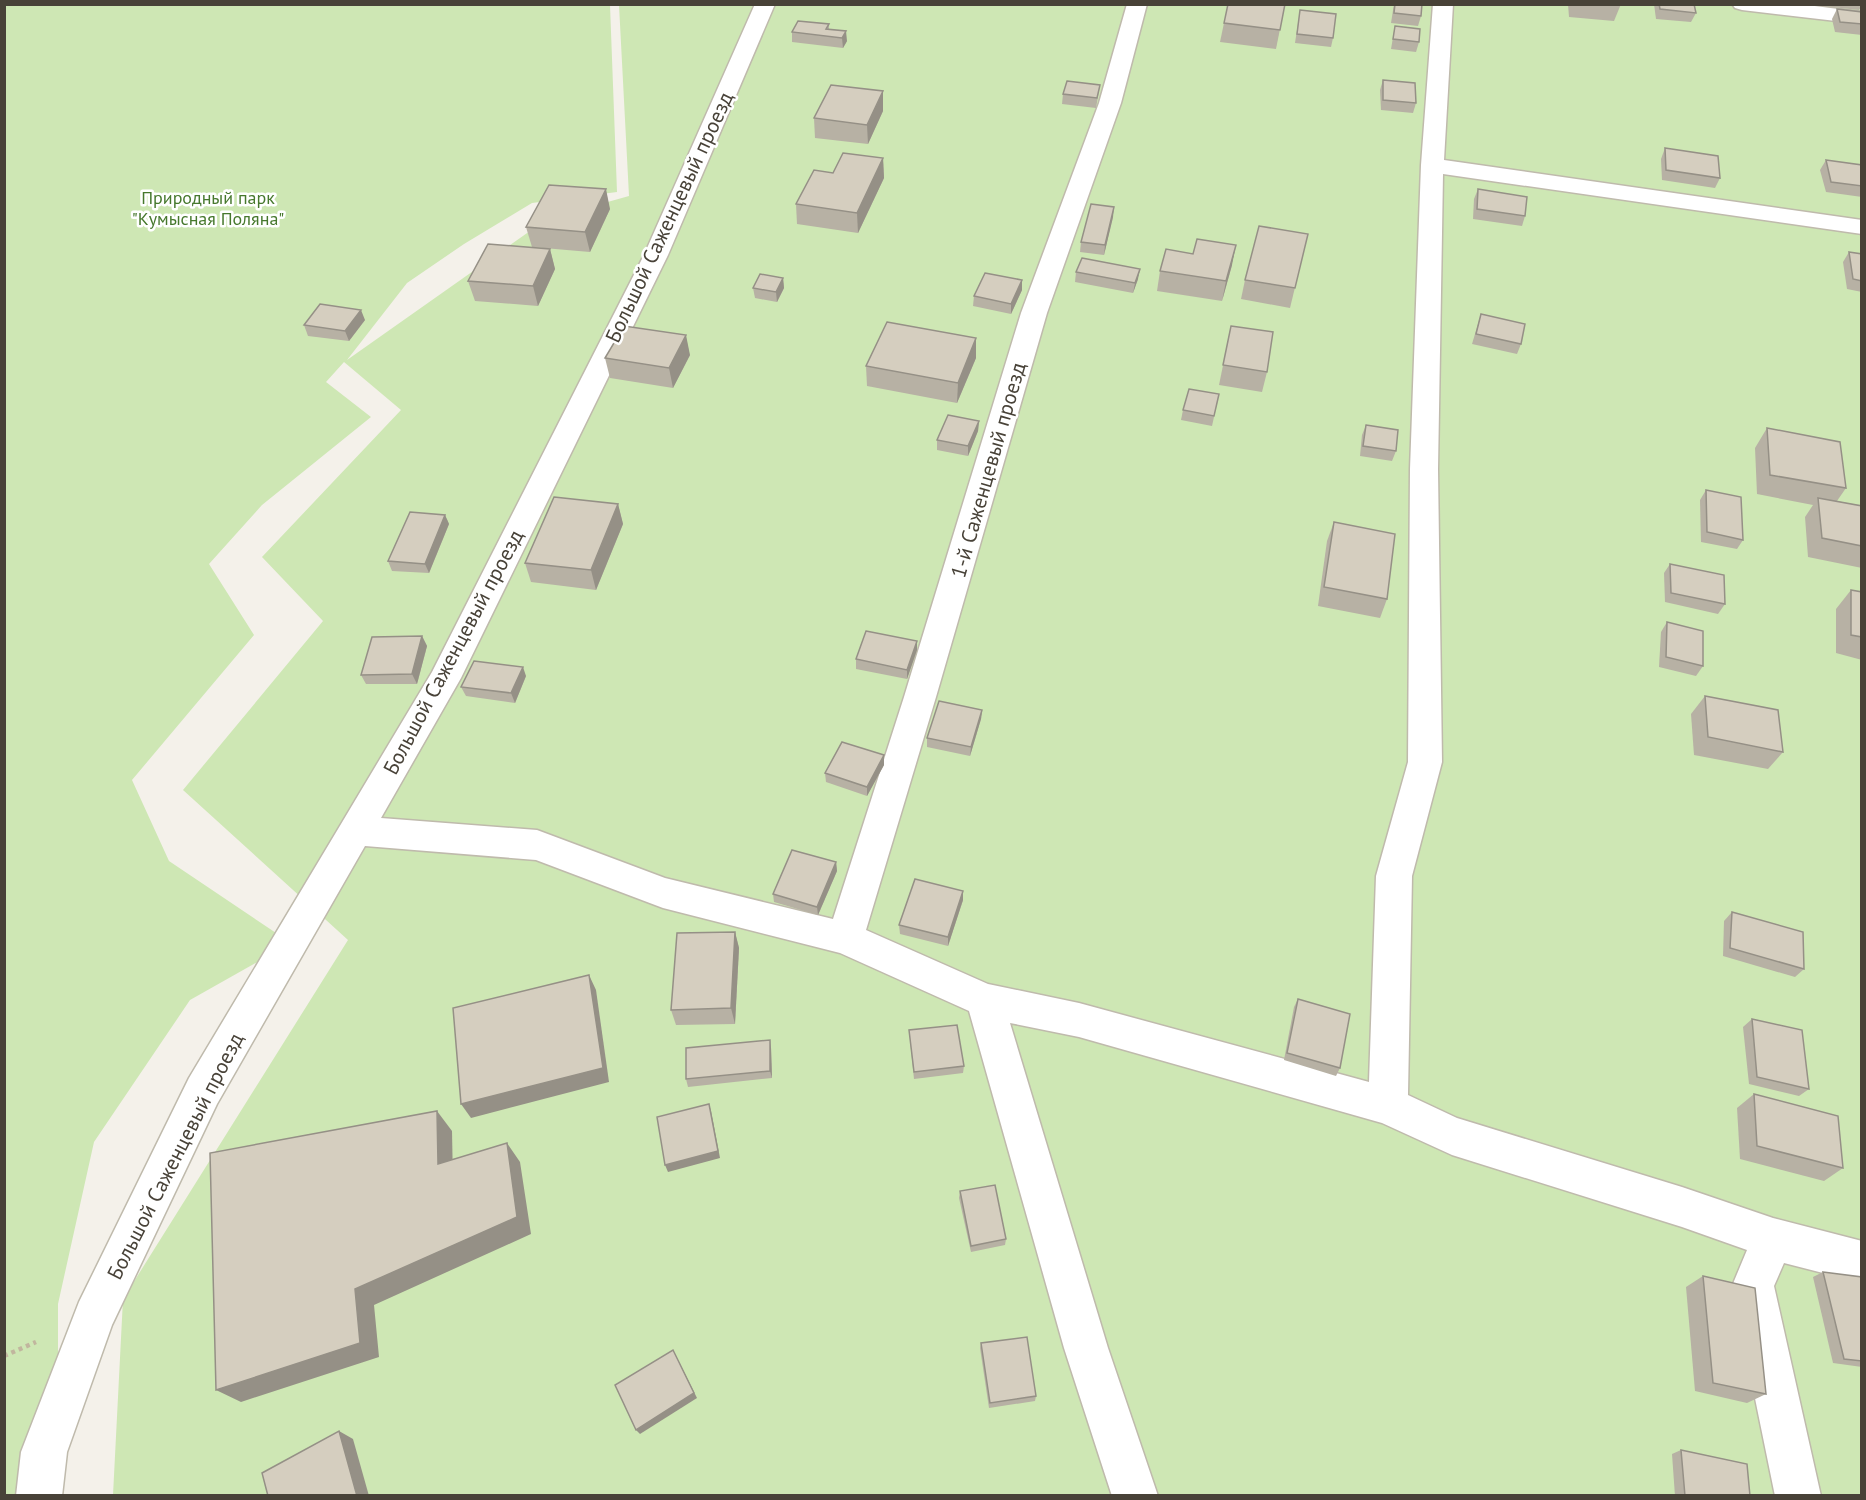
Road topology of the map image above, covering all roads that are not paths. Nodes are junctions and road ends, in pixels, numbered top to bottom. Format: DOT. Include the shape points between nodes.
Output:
graph roads {
  1 [pos="765,4"];
  2 [pos="1137,4"];
  3 [pos="1443,4"];
  4 [pos="1742,4"];
  5 [pos="1862,18"];
  6 [pos="1432,165"];
  7 [pos="1862,228"];
  8 [pos="356,831"];
  9 [pos="845,938"];
  10 [pos="985,1000"];
  11 [pos="1388,1106"];
  12 [pos="1773,1239"];
  13 [pos="1862,1262"];
  14 [pos="39,1496"];
  15 [pos="1135,1496"];
  16 [pos="1798,1496"];
  1 -- 8 [label="lane, Большой Саженцевый проезд" via="656,255 444,678"];
  2 -- 9 [label="lane, 1-й Саженцевый проезд" via="1110,103 1034,313"];
  3 -- 6 [label="lane"];
  4 -- 5 [label="lane"];
  6 -- 7 [label="lane"];
  6 -- 11 [label="lane" via="1424,469 1425,762 1394,876"];
  8 -- 9 [label="lane" via="537,845 663,893"];
  8 -- 14 [label="lane, Большой Саженцевый проезд" via="203,1091 94,1317 44,1452"];
  9 -- 10 [label="lane"];
  10 -- 11 [label="lane" via="1079,1020"];
  10 -- 15 [label="lane" via="1086,1348"];
  11 -- 12 [label="lane" via="1452,1136"];
  12 -- 13 [label="lane"];
  12 -- 16 [label="lane" via="1753,1286"];
}
